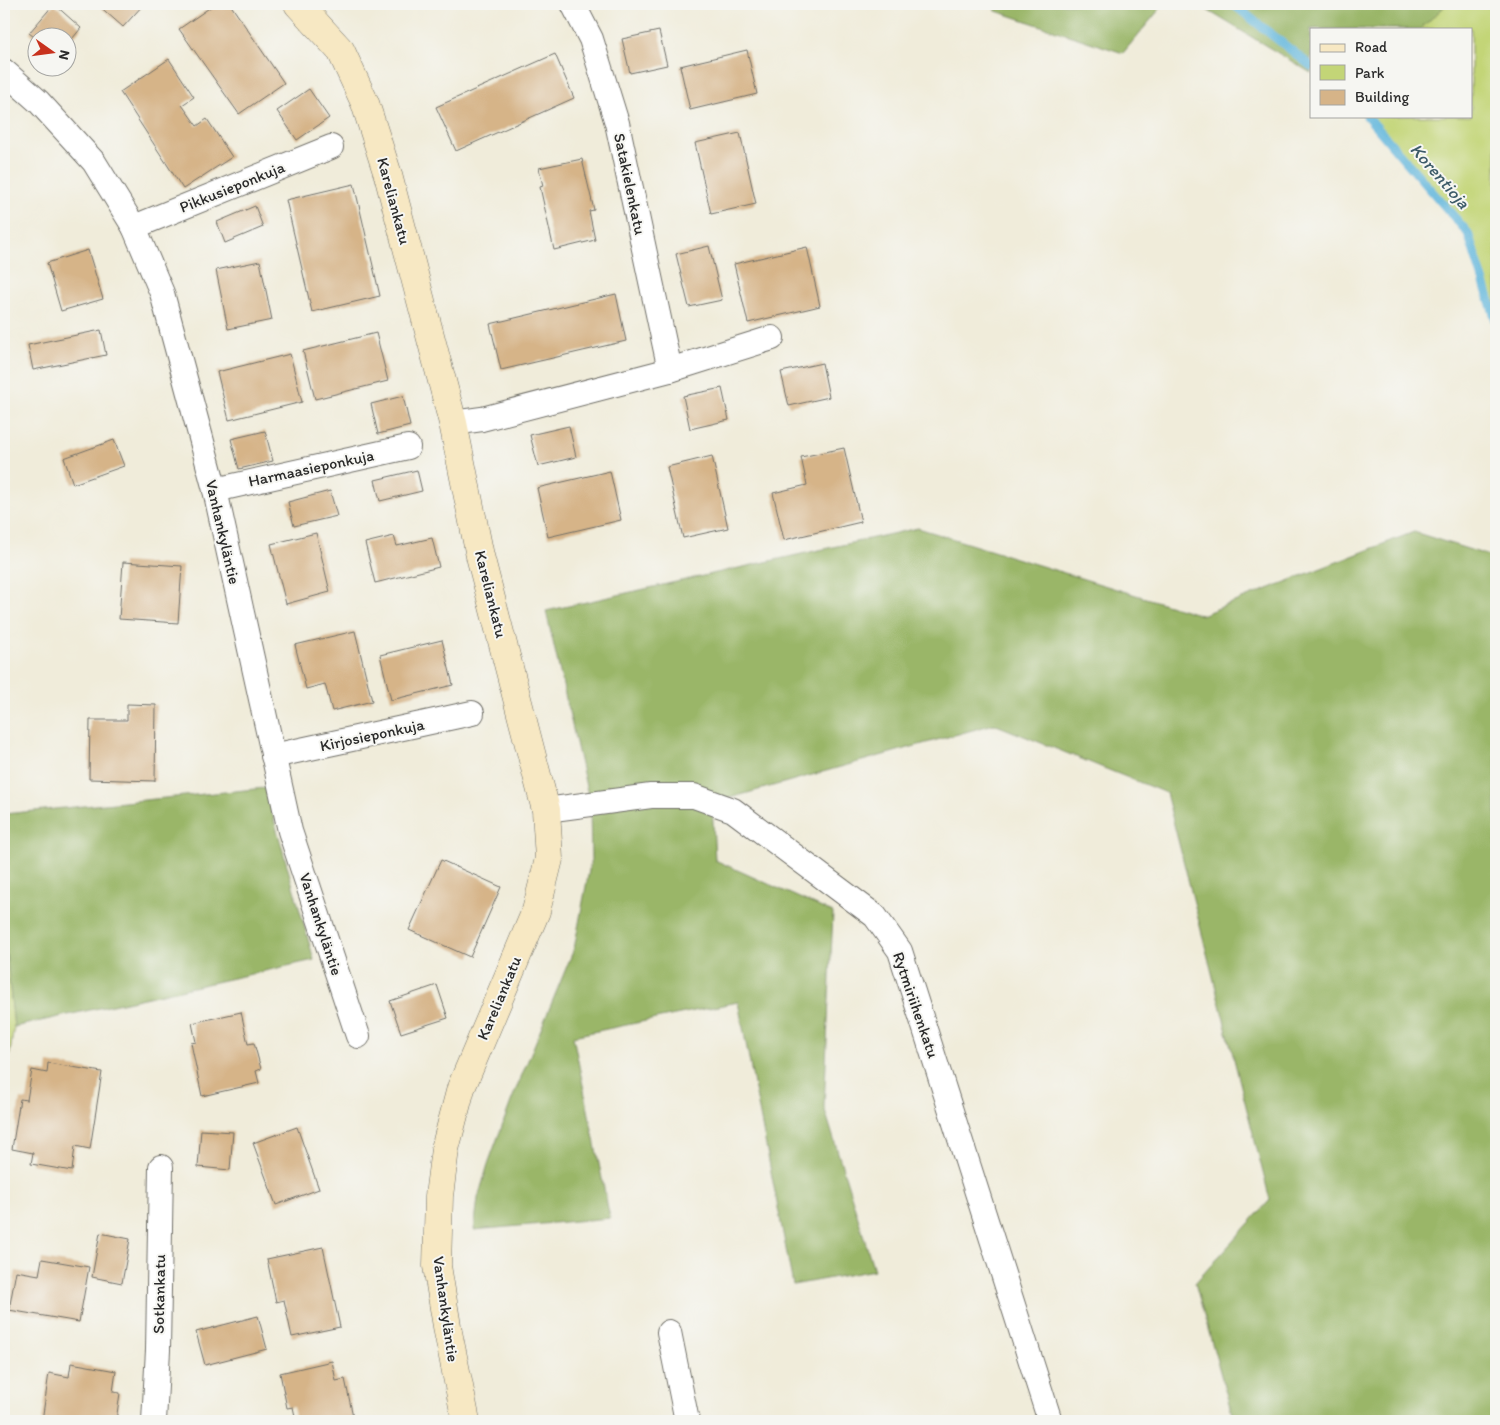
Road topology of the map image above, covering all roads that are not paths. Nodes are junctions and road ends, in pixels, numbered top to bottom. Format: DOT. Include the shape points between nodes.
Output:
graph roads {
  1 [pos="298,4"];
  2 [pos="573,4"];
  3 [pos="4,71"];
  4 [pos="330,148"];
  5 [pos="134,227"];
  6 [pos="772,338"];
  7 [pos="670,370"];
  8 [pos="453,423"];
  9 [pos="408,447"];
  10 [pos="214,490"];
  11 [pos="472,713"];
  12 [pos="273,756"];
  13 [pos="546,810"];
  14 [pos="358,1036"];
  15 [pos="161,1167"];
  16 [pos="439,1196"];
  17 [pos="668,1332"];
  18 [pos="154,1421"];
  19 [pos="466,1421"];
  20 [pos="687,1421"];
  21 [pos="1050,1421"];
  1 -- 8 [label="street, Kareliankatu" via="341,52 365,103 388,175"];
  2 -- 7 [label="street, Satakielenkatu" via="591,39 617,123"];
  3 -- 5 [label="street, Vanhankyläntie" via="39,102 94,162"];
  4 -- 5 [label="street, Pikkusieponkuja"];
  5 -- 10 [label="street, Vanhankyläntie" via="162,293"];
  6 -- 7 [label="street"];
  7 -- 8 [label="street" via="482,419"];
  8 -- 13 [label="street, Kareliankatu" via="480,556"];
  9 -- 10 [label="street, Harmaasieponkuja"];
  10 -- 12 [label="street, Vanhankyläntie"];
  11 -- 12 [label="street, Kirjosieponkuja"];
  12 -- 14 [label="street, Vanhankyläntie" via="290,831"];
  13 -- 16 [label="street, Kareliankatu" via="549,859 536,911 461,1088 445,1149"];
  13 -- 21 [label="street, Rytmiriihenkatu" via="651,796 694,796 733,810 875,916 900,951"];
  15 -- 18 [label="street, Sotkankatu"];
  16 -- 19 [label="street, Vanhankyläntie" via="437,1266"];
  17 -- 20 [label="street"];
}
